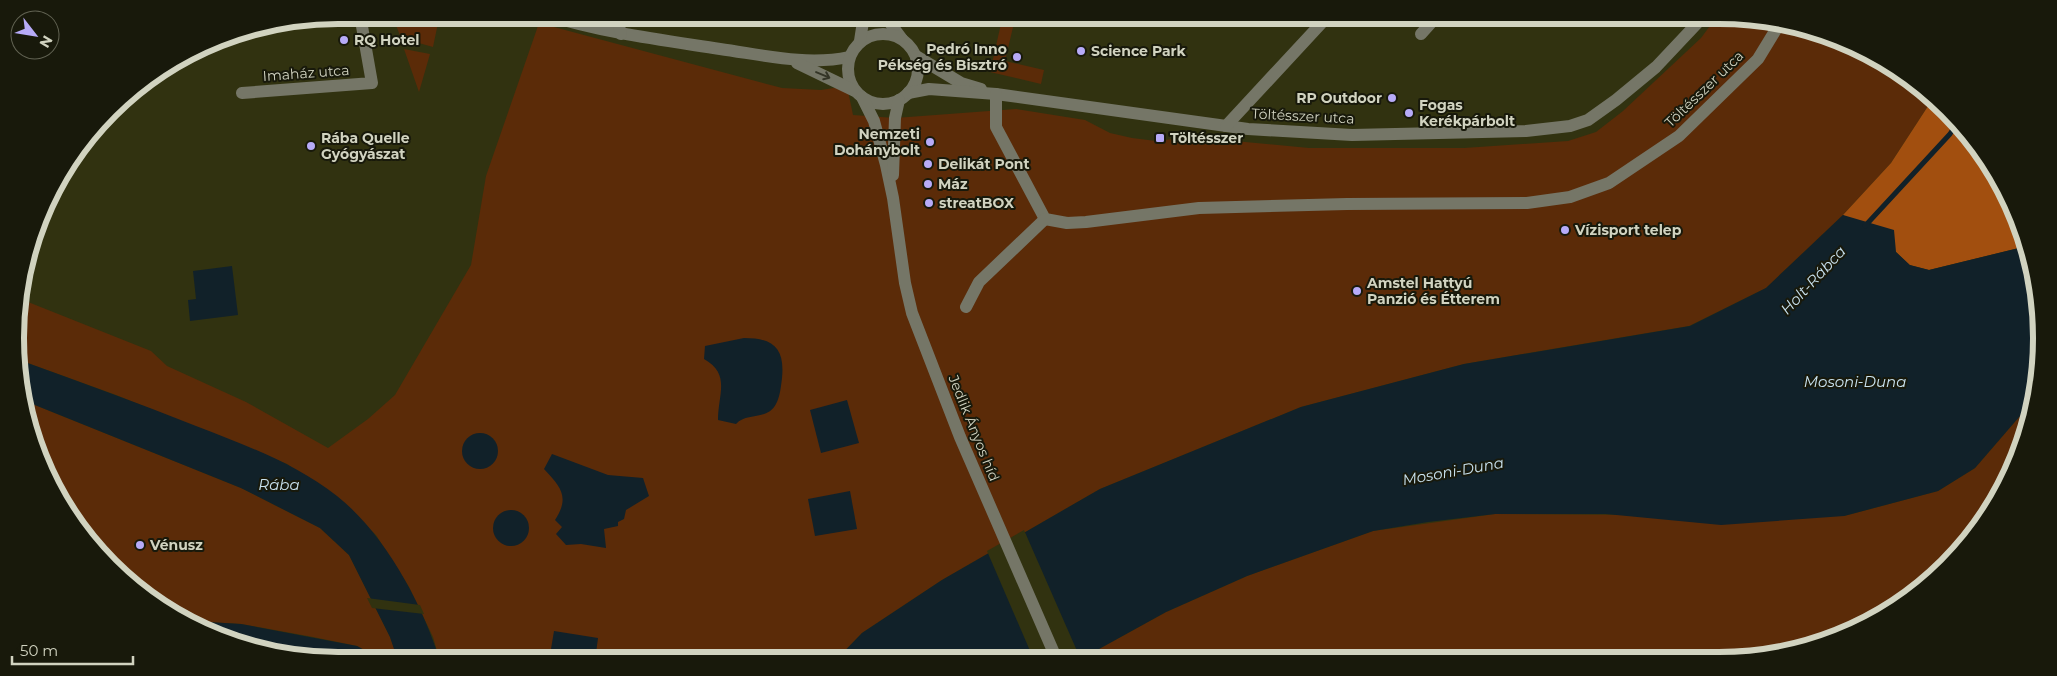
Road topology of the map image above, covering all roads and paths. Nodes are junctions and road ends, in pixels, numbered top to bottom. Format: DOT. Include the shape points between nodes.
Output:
graph roads {
  1 [pos="362,24"];
  2 [pos="576,24"];
  3 [pos="618,24"];
  4 [pos="863,24"];
  5 [pos="891,24"];
  6 [pos="1321,24"];
  7 [pos="1430,24"];
  8 [pos="1697,24"];
  9 [pos="1776,29"];
  10 [pos="621,34"];
  11 [pos="1421,34"];
  12 [pos="902,39"];
  13 [pos="860,41"];
  14 [pos="916,56"];
  15 [pos="850,57"];
  16 [pos="788,59"];
  17 [pos="242,93"];
  18 [pos="996,94"];
  19 [pos="859,95"];
  20 [pos="903,97"];
  21 [pos="1226,126"];
  22 [pos="893,198"];
  23 [pos="1045,218"];
  24 [pos="966,307"];
  25 [pos="1054,652"];
  1 -- 17 [label="street, Imaház utca" via="372,83"];
  2 -- 10 [label="street"];
  3 -- 10 [label="street"];
  4 -- 13 [label="street"];
  5 -- 12 [label="street"];
  6 -- 21 [label="street"];
  7 -- 11 [label="street"];
  8 -- 21 [label="street, Töltésszer utca" via="1656,67 1616,100 1588,120 1570,126 1526,131 1352,135"];
  9 -- 23 [label="street, Töltésszer utca" via="1758,59 1679,136 1609,183 1570,197 1527,203 1198,208 1067,223"];
  10 -- 16 [label="street"];
  12 -- 13 [label="street" via="881,33"];
  12 -- 14 [label="street"];
  13 -- 15 [label="street"];
  14 -- 18 [label="street" via="961,82"];
  14 -- 20 [label="street" via="917,76"];
  15 -- 16 [label="street" via="805,62"];
  15 -- 19 [label="street" via="848,76"];
  16 -- 19 [label="street, one-way" via="841,83"];
  18 -- 20 [label="street" via="929,90"];
  18 -- 21 [label="street, Töltésszer utca"];
  18 -- 23 [label="street" via="996,127"];
  19 -- 20 [label="street" via="880,104"];
  19 -- 22 [label="street, Jedlik Ányos híd" via="870,111 879,135"];
  20 -- 22 [label="street, Jedlik Ányos híd" via="895,118"];
  22 -- 25 [label="street, Jedlik Ányos híd" via="912,313 960,437"];
  23 -- 24 [label="street" via="979,282"];
}
